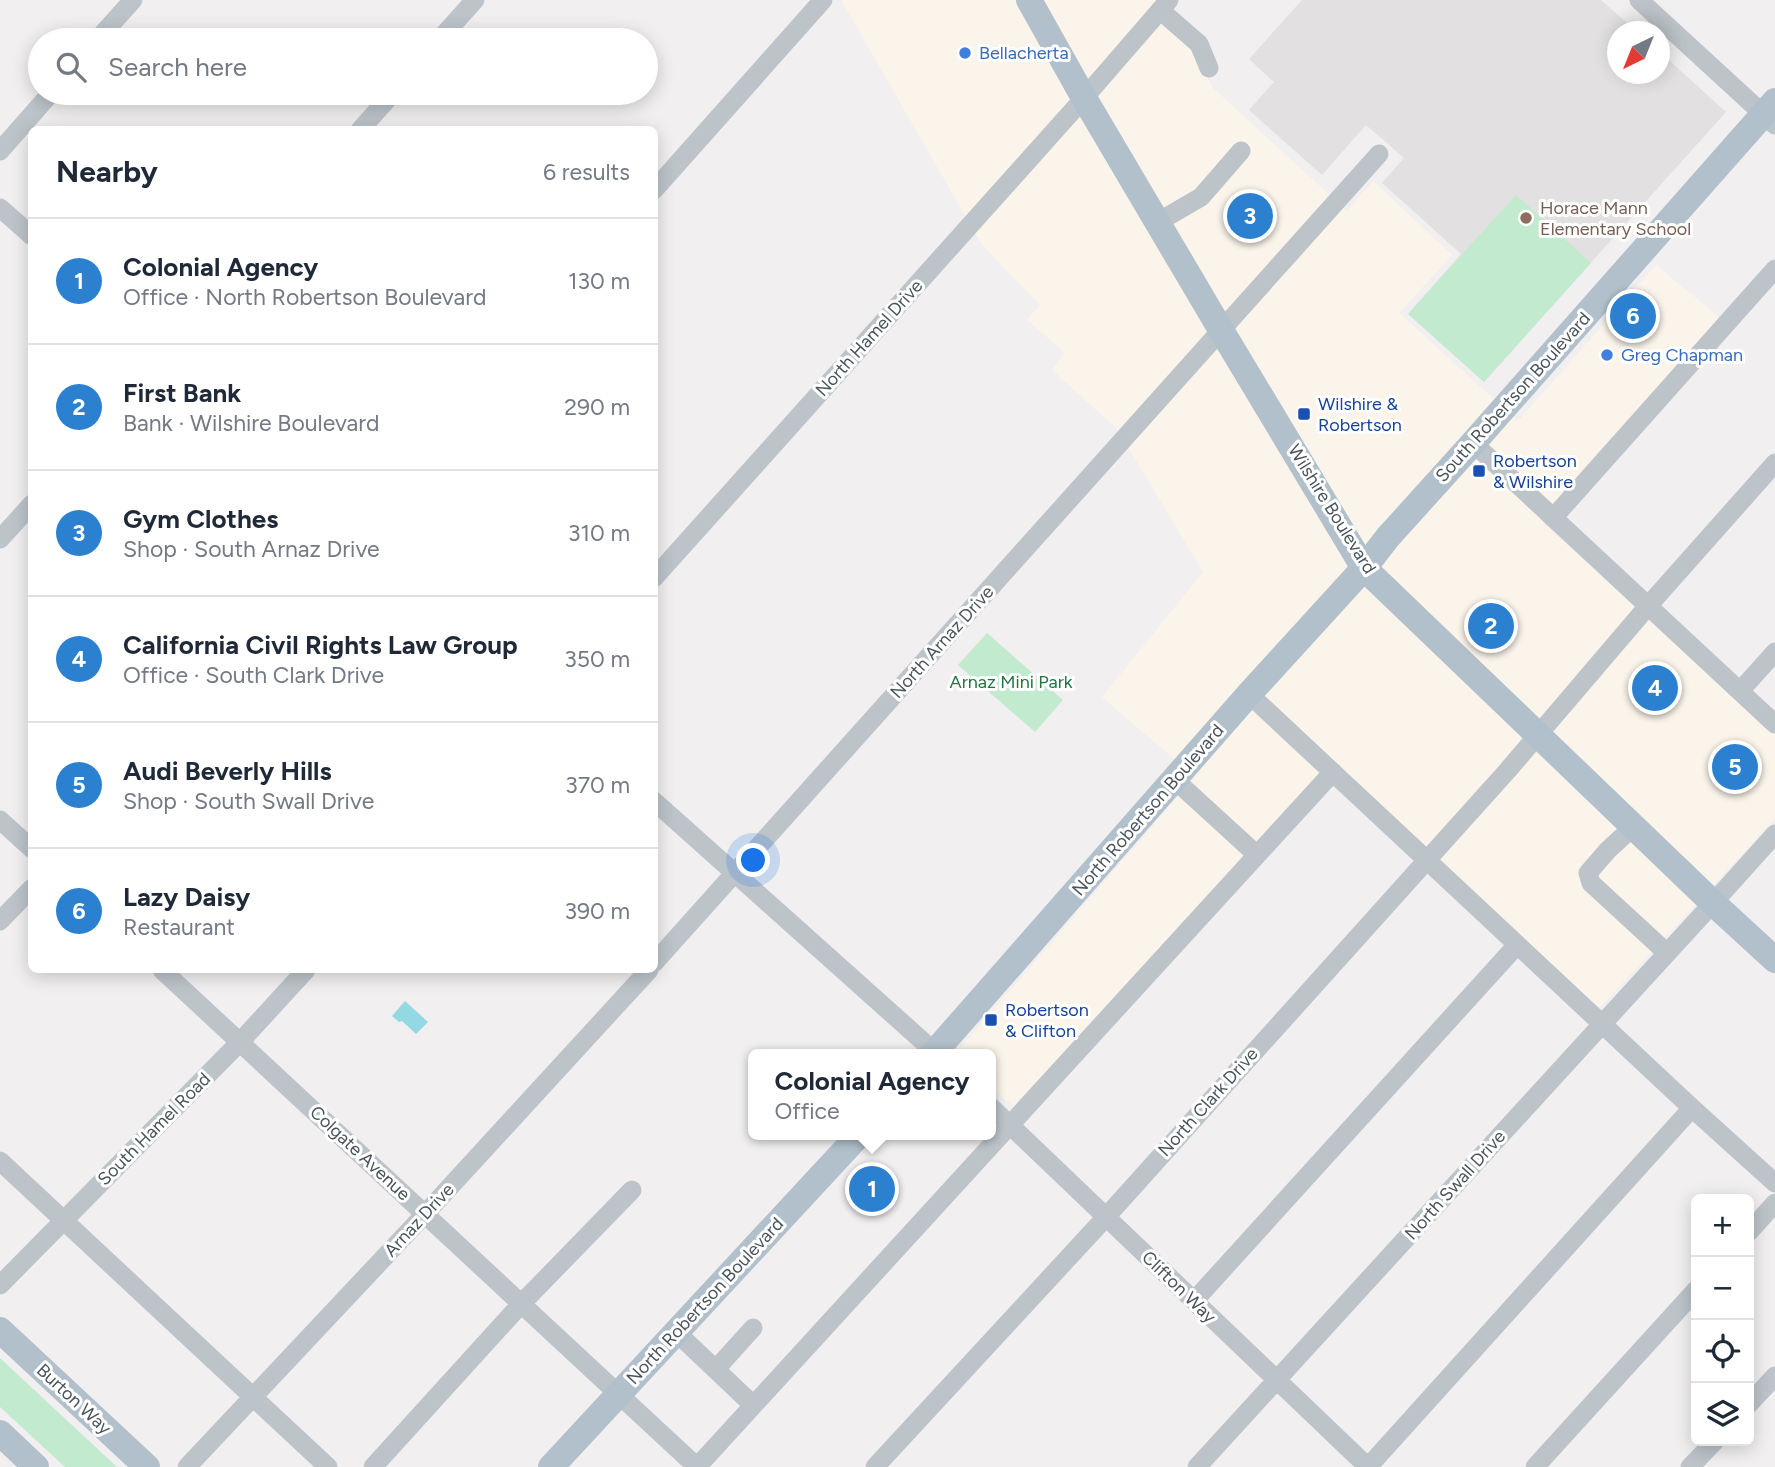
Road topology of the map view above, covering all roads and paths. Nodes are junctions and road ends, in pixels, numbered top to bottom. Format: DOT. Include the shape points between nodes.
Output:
graph roads {
  1 [pos="133,0"];
  2 [pos="475,0"];
  3 [pos="823,0"];
  4 [pos="1029,0"];
  5 [pos="1639,0"];
  6 [pos="1165,5"];
  7 [pos="108,28"];
  8 [pos="450,28"];
  9 [pos="1209,68"];
  10 [pos="1084,98"];
  11 [pos="40,105"];
  12 [pos="382,105"];
  13 [pos="1771,113"];
  14 [pos="364,126"];
  15 [pos="0,151"];
  16 [pos="1241,151"];
  17 [pos="1379,154"];
  18 [pos="658,186"];
  19 [pos="0,208"];
  20 [pos="1158,222"];
  21 [pos="28,232"];
  22 [pos="1775,269"];
  23 [pos="1221,330"];
  24 [pos="1473,443"];
  25 [pos="1775,463"];
  26 [pos="28,508"];
  27 [pos="1553,518"];
  28 [pos="0,539"];
  29 [pos="1364,568"];
  30 [pos="658,574"];
  31 [pos="1647,606"];
  32 [pos="1775,652"];
  33 [pos="1740,691"];
  34 [pos="1250,694"];
  35 [pos="1775,724"];
  36 [pos="1538,734"];
  37 [pos="1333,772"];
  38 [pos="1175,780"];
  39 [pos="658,805"];
  40 [pos="0,820"];
  41 [pos="1634,826"];
  42 [pos="1775,834"];
  43 [pos="28,845"];
  44 [pos="1257,855"];
  45 [pos="1427,859"];
  46 [pos="736,874"];
  47 [pos="28,892"];
  48 [pos="1713,903"];
  49 [pos="0,921"];
  50 [pos="1517,945"];
  51 [pos="1667,953"];
  52 [pos="659,959"];
  53 [pos="1775,960"];
  54 [pos="165,973"];
  55 [pos="303,973"];
  56 [pos="646,973"];
  57 [pos="1602,1024"];
  58 [pos="240,1042"];
  59 [pos="929,1049"];
  60 [pos="939,1049"];
  61 [pos="1692,1108"];
  62 [pos="996,1112"];
  63 [pos="1010,1125"];
  64 [pos="854,1140"];
  65 [pos="0,1161"];
  66 [pos="1775,1184"];
  67 [pos="632,1190"];
  68 [pos="1775,1203"];
  69 [pos="425,1214"];
  70 [pos="1106,1217"];
  71 [pos="64,1220"];
  72 [pos="1754,1226"];
  73 [pos="0,1285"];
  74 [pos="1691,1295"];
  75 [pos="1194,1301"];
  76 [pos="522,1304"];
  77 [pos="753,1328"];
  78 [pos="0,1331"];
  79 [pos="676,1332"];
  80 [pos="716,1369"];
  81 [pos="1775,1376"];
  82 [pos="1276,1381"];
  83 [pos="618,1394"];
  84 [pos="253,1397"];
  85 [pos="1754,1399"];
  86 [pos="753,1405"];
  87 [pos="0,1433"];
  88 [pos="1710,1446"];
  89 [pos="36,1467"];
  90 [pos="147,1467"];
  91 [pos="187,1467"];
  92 [pos="328,1467"];
  93 [pos="373,1467"];
  94 [pos="551,1467"];
  95 [pos="697,1467"];
  96 [pos="875,1467"];
  97 [pos="1197,1467"];
  98 [pos="1368,1467"];
  99 [pos="1535,1467"];
  100 [pos="1690,1467"];
  1 -- 7 [label="street"];
  2 -- 8 [label="street"];
  3 -- 18 [label="street"];
  4 -- 10 [label="main road, Wilshire Boulevard"];
  5 -- 13 [label="street"];
  6 -- 9 [label="street" via="1199,44"];
  6 -- 10 [label="street, North Hamel Drive"];
  10 -- 20 [label="main road, Wilshire Boulevard"];
  10 -- 30 [label="street, North Hamel Drive"];
  11 -- 15 [label="street"];
  12 -- 14 [label="street"];
  13 -- 24 [label="main road, South Robertson Boulevard"];
  16 -- 20 [label="street" via="1201,197"];
  17 -- 23 [label="street, North Arnaz Drive"];
  19 -- 21 [label="street"];
  20 -- 23 [label="main road, Wilshire Boulevard"];
  22 -- 27 [label="street"];
  23 -- 29 [label="main road, Wilshire Boulevard"];
  23 -- 46 [label="street, North Arnaz Drive"];
  24 -- 27 [label="street"];
  24 -- 29 [label="main road, South Robertson Boulevard"];
  25 -- 31 [label="street, North Clark Drive"];
  26 -- 28 [label="street"];
  27 -- 31 [label="street"];
  29 -- 34 [label="main road, North Robertson Boulevard"];
  29 -- 36 [label="main road, Wilshire Boulevard"];
  31 -- 33 [label="street"];
  31 -- 36 [label="street, North Clark Drive"];
  32 -- 33 [label="street"];
  33 -- 35 [label="street"];
  34 -- 37 [label="street"];
  34 -- 38 [label="main road, North Robertson Boulevard"];
  36 -- 41 [label="main road, Wilshire Boulevard"];
  36 -- 45 [label="street, North Clark Drive"];
  37 -- 44 [label="street"];
  37 -- 45 [label="street"];
  38 -- 44 [label="street"];
  38 -- 60 [label="main road, North Robertson Boulevard"];
  39 -- 46 [label="street"];
  40 -- 43 [label="street"];
  41 -- 48 [label="main road, Wilshire Boulevard"];
  41 -- 51 [label="street" via="1588,873 1591,883"];
  42 -- 48 [label="street, North Swall Drive"];
  44 -- 63 [label="street"];
  45 -- 50 [label="street"];
  45 -- 70 [label="street, North Clark Drive"];
  46 -- 52 [label="street, North Arnaz Drive"];
  46 -- 59 [label="street"];
  47 -- 49 [label="street"];
  48 -- 51 [label="street, North Swall Drive"];
  48 -- 53 [label="main road, Wilshire Boulevard"];
  50 -- 57 [label="street"];
  50 -- 75 [label="street"];
  51 -- 57 [label="street, North Swall Drive"];
  54 -- 58 [label="street, Colgate Avenue"];
  55 -- 58 [label="street, South Hamel Road"];
  56 -- 69 [label="street, Arnaz Drive"];
  57 -- 61 [label="street"];
  57 -- 82 [label="street, North Swall Drive"];
  58 -- 69 [label="street, Colgate Avenue"];
  58 -- 71 [label="street, South Hamel Road"];
  61 -- 66 [label="street"];
  61 -- 98 [label="street"];
  62 -- 63 [label="street, Clifton Way"];
  63 -- 70 [label="street, Clifton Way"];
  63 -- 86 [label="street"];
  64 -- 79 [label="main road, North Robertson Boulevard"];
  65 -- 71 [label="street"];
  67 -- 76 [label="street"];
  68 -- 72 [label="street"];
  69 -- 76 [label="street, Colgate Avenue"];
  69 -- 84 [label="street, Arnaz Drive"];
  70 -- 75 [label="street, Clifton Way"];
  70 -- 96 [label="street, North Clark Drive"];
  71 -- 73 [label="street, South Hamel Road"];
  71 -- 84 [label="street"];
  74 -- 99 [label="street"];
  75 -- 82 [label="street, Clifton Way"];
  76 -- 83 [label="street, Colgate Avenue"];
  76 -- 93 [label="street"];
  77 -- 80 [label="street"];
  78 -- 90 [label="main road, Burton Way"];
  79 -- 80 [label="street"];
  79 -- 83 [label="main road, North Robertson Boulevard"];
  80 -- 86 [label="street"];
  81 -- 85 [label="street"];
  82 -- 97 [label="street, North Swall Drive"];
  82 -- 98 [label="street, Clifton Way"];
  83 -- 94 [label="main road, North Robertson Boulevard"];
  83 -- 95 [label="street, Colgate Avenue"];
  84 -- 91 [label="street, Arnaz Drive"];
  84 -- 92 [label="street"];
  86 -- 95 [label="street"];
  87 -- 89 [label="main road"];
  88 -- 100 [label="street"];
}
